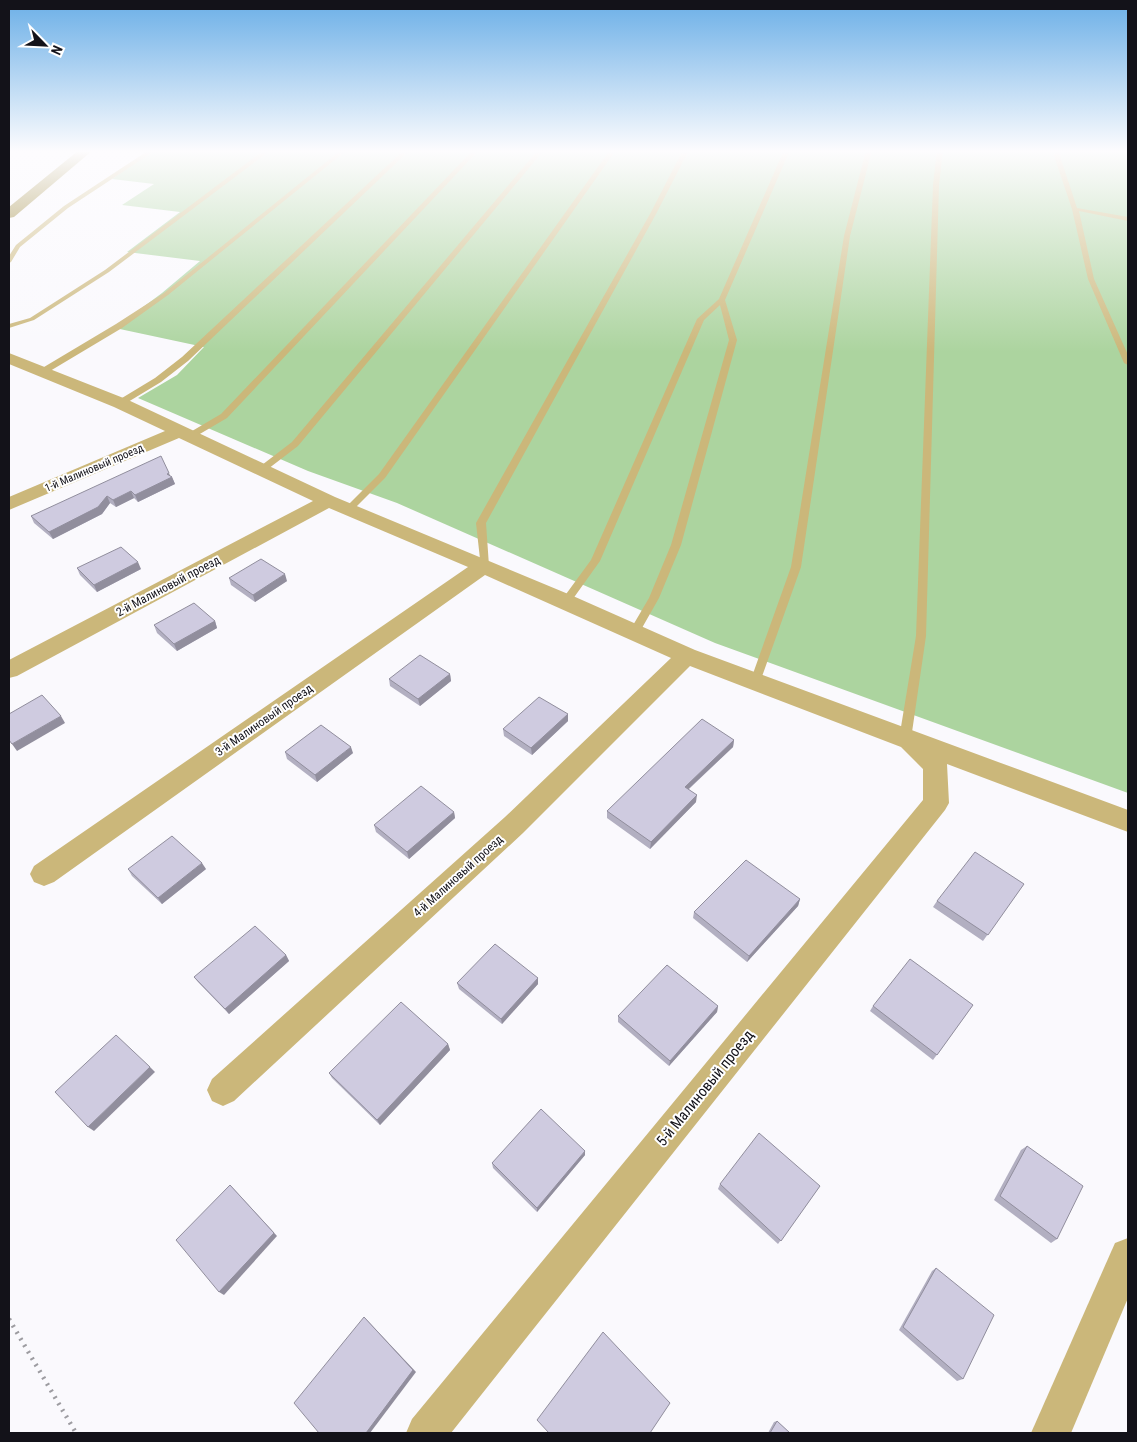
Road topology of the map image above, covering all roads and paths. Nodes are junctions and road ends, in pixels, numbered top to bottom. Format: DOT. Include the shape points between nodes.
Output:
graph roads {
  1 [pos="53,217"];
  2 [pos="178,217"];
  3 [pos="261,217"];
  4 [pos="336,217"];
  5 [pos="412,217"];
  6 [pos="485,217"];
  7 [pos="566,217"];
  8 [pos="651,217"];
  9 [pos="758,217"];
  10 [pos="852,217"];
  11 [pos="935,217"];
  12 [pos="1078,217"];
  13 [pos="9,261"];
  14 [pos="722,300"];
  15 [pos="9,326"];
  16 [pos="9,358"];
  17 [pos="1128,362"];
  18 [pos="42,372"];
  19 [pos="120,403"];
  20 [pos="185,434"];
  21 [pos="261,470"];
  22 [pos="328,501"];
  23 [pos="9,504"];
  24 [pos="348,510"];
  25 [pos="484,566"];
  26 [pos="566,601"];
  27 [pos="634,632"];
  28 [pos="687,656"];
  29 [pos="9,670"];
  30 [pos="755,682"];
  31 [pos="905,739"];
  32 [pos="1128,821"];
  33 [pos="44,874"];
  34 [pos="223,1090"];
  35 [pos="1128,1256"];
  36 [pos="9,1320"];
  37 [pos="76,1433"];
  38 [pos="426,1433"];
  39 [pos="1051,1433"];
  1 -- 13 [label="lane" via="18,246"];
  2 -- 15 [label="lane" via="53,307 32,319"];
  3 -- 18 [label="lane" via="166,294"];
  4 -- 19 [label="lane" via="185,360"];
  5 -- 20 [label="lane" via="224,416"];
  6 -- 21 [label="lane" via="295,444"];
  7 -- 24 [label="lane" via="382,476"];
  8 -- 25 [label="lane" via="481,523"];
  9 -- 14 [label="lane"];
  10 -- 30 [label="lane" via="796,567"];
  11 -- 31 [label="lane" via="921,636"];
  12 -- 17 [label="lane" via="1091,279"];
  14 -- 26 [label="lane" via="701,319 596,561"];
  14 -- 27 [label="lane" via="734,340 676,545 654,598"];
  16 -- 18 [label="street"];
  18 -- 19 [label="street"];
  19 -- 20 [label="street"];
  20 -- 21 [label="street"];
  20 -- 23 [label="street, 1-й Малиновый проезд"];
  21 -- 22 [label="street"];
  22 -- 24 [label="street"];
  22 -- 29 [label="street, 2-й Малиновый проезд"];
  24 -- 25 [label="street"];
  25 -- 26 [label="street"];
  25 -- 33 [label="street, 3-й Малиновый проезд"];
  26 -- 27 [label="street"];
  27 -- 28 [label="street"];
  28 -- 30 [label="street"];
  28 -- 34 [label="street, 4-й Малиновый проезд" via="514,825"];
  30 -- 31 [label="street"];
  31 -- 32 [label="street"];
  31 -- 38 [label="street, 5-й Малиновый проезд" via="935,765 936,803"];
  35 -- 39 [label="street"];
  36 -- 37 [label="path"];
}
